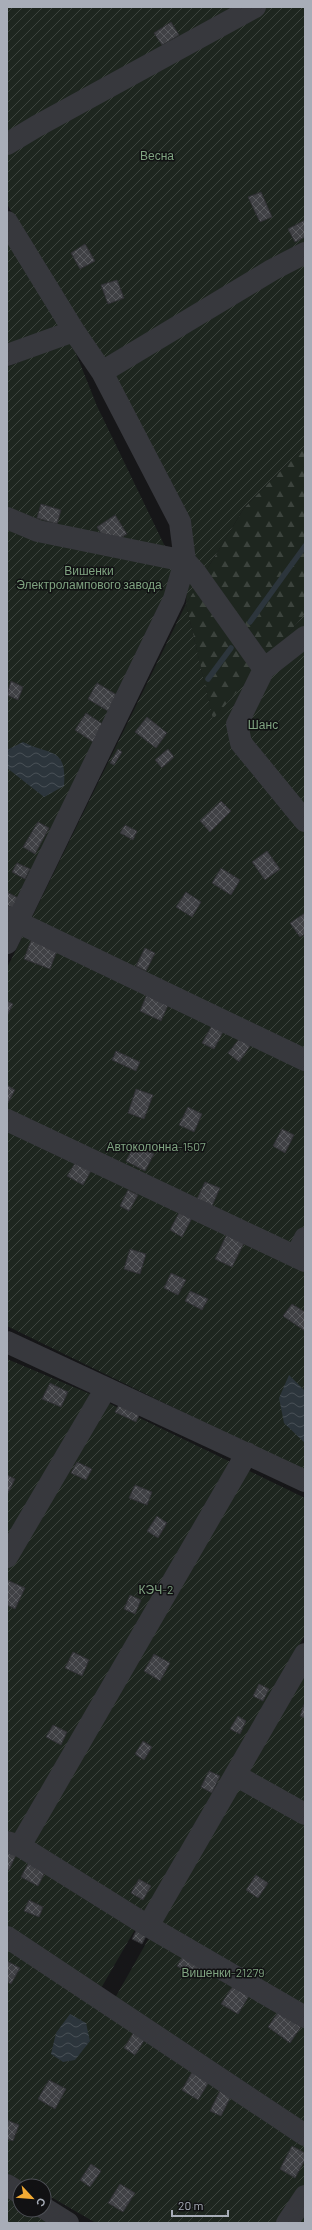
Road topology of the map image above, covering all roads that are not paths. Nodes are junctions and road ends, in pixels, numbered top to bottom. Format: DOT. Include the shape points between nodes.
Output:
graph roads {
  1 [pos="255,7"];
  2 [pos="7,144"];
  3 [pos="7,222"];
  4 [pos="305,253"];
  5 [pos="74,331"];
  6 [pos="7,355"];
  7 [pos="102,372"];
  8 [pos="7,518"];
  9 [pos="185,561"];
  10 [pos="305,637"];
  11 [pos="264,669"];
  12 [pos="305,820"];
  13 [pos="12,919"];
  14 [pos="7,943"];
  15 [pos="305,1060"];
  16 [pos="7,1120"];
  17 [pos="302,1252"];
  18 [pos="7,1342"];
  19 [pos="106,1388"];
  20 [pos="247,1453"];
  21 [pos="305,1481"];
  22 [pos="7,1557"];
  23 [pos="305,1655"];
  24 [pos="235,1774"];
  25 [pos="305,1814"];
  26 [pos="14,1844"];
  27 [pos="148,1926"];
  28 [pos="7,1937"];
  29 [pos="305,2017"];
  30 [pos="305,2135"];
  31 [pos="52,2213"];
  32 [pos="68,2223"];
  1 -- 2 [label="street"];
  3 -- 5 [label="street"];
  4 -- 7 [label="street" via="272,270"];
  5 -- 6 [label="street"];
  5 -- 7 [label="street"];
  7 -- 9 [label="street" via="180,522"];
  8 -- 9 [label="street" via="38,531"];
  9 -- 11 [label="street" via="196,572"];
  9 -- 13 [label="street" via="174,599"];
  10 -- 11 [label="street"];
  11 -- 12 [label="street" via="237,724 241,743"];
  13 -- 14 [label="street"];
  13 -- 15 [label="street"];
  16 -- 17 [label="street"];
  18 -- 19 [label="street"];
  19 -- 20 [label="street"];
  19 -- 22 [label="street"];
  20 -- 21 [label="street"];
  20 -- 26 [label="street"];
  23 -- 24 [label="street"];
  24 -- 25 [label="street"];
  24 -- 27 [label="street"];
  26 -- 27 [label="street"];
  27 -- 29 [label="street"];
  28 -- 30 [label="street"];
  31 -- 32 [label="street"];
}
